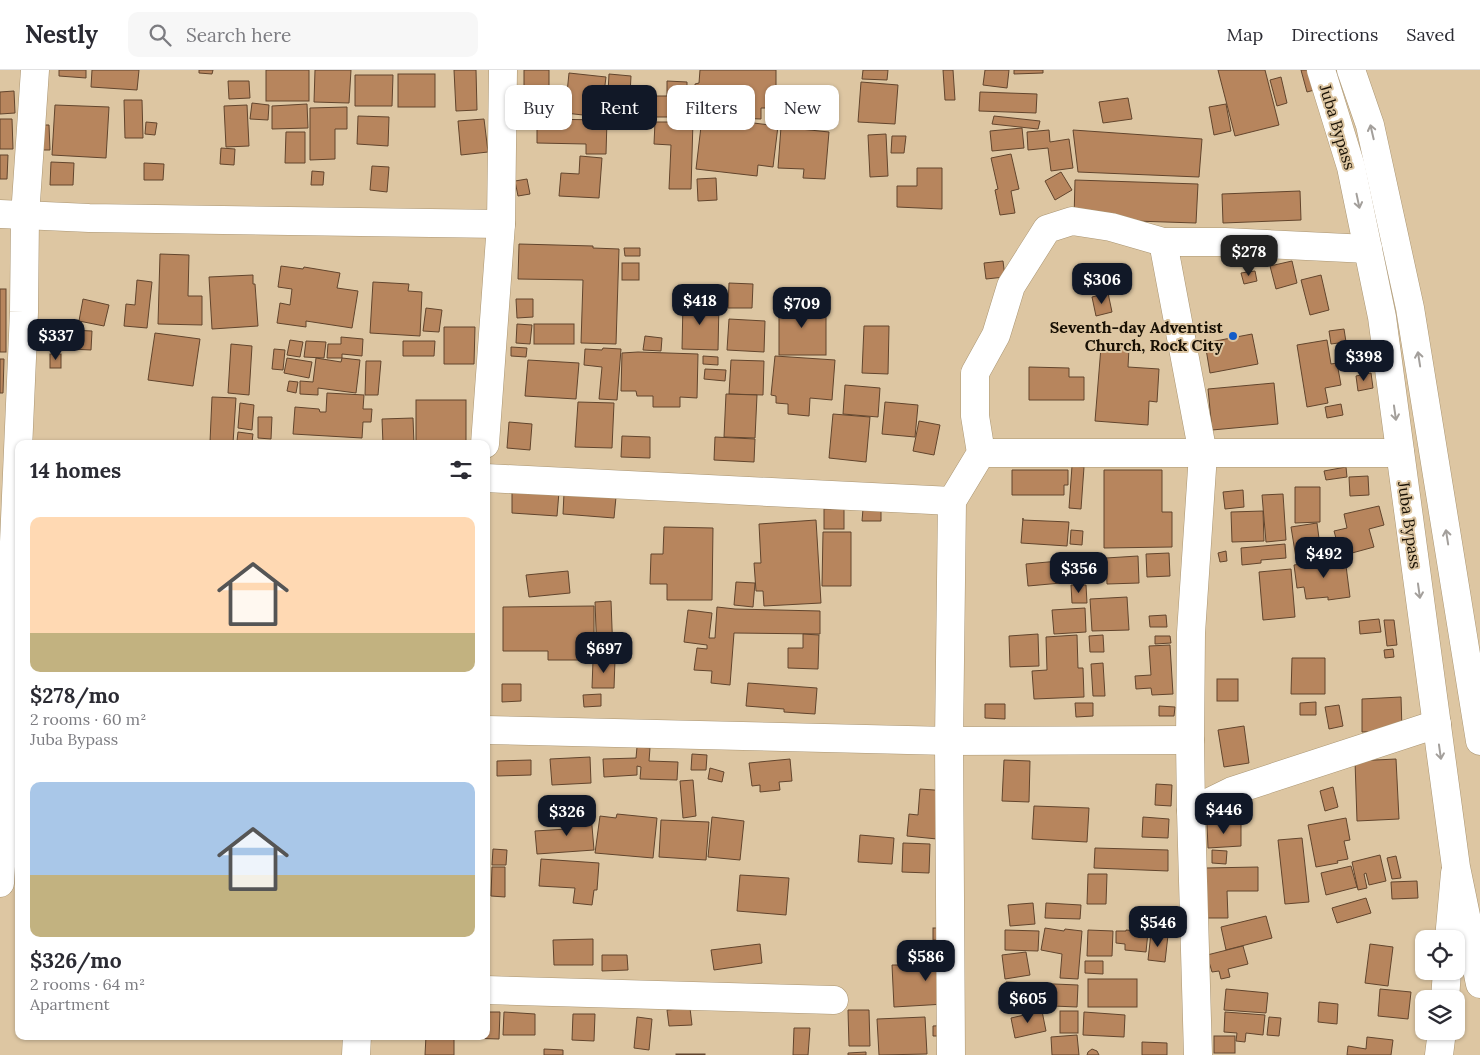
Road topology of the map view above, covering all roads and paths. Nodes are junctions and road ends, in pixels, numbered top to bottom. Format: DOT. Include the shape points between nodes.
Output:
graph roads {
  1 [pos="35,70"];
  2 [pos="503,70"];
  3 [pos="1321,70"];
  4 [pos="1351,70"];
  5 [pos="13,215"];
  6 [pos="500,224"];
  7 [pos="1163,242"];
  8 [pos="1368,249"];
  9 [pos="485,440"];
  10 [pos="12,452"];
  11 [pos="981,453"];
  12 [pos="1400,453"];
  13 [pos="1203,454"];
  14 [pos="490,478"];
  15 [pos="952,501"];
  16 [pos="1473,655"];
  17 [pos="14,716"];
  18 [pos="1437,724"];
  19 [pos="490,730"];
  20 [pos="1190,740"];
  21 [pos="949,741"];
  22 [pos="1480,741"];
  23 [pos="1191,811"];
  24 [pos="1456,867"];
  25 [pos="0,883"];
  26 [pos="1450,930"];
  27 [pos="1480,984"];
  28 [pos="490,990"];
  29 [pos="834,1000"];
  30 [pos="357,1040"];
  31 [pos="1441,1040"];
  32 [pos="356,1055"];
  33 [pos="951,1055"];
  34 [pos="1198,1055"];
  35 [pos="1439,1055"];
  1 -- 5 [label="street"];
  2 -- 6 [label="street"];
  3 -- 8 [label="street, Juba Bypass, one-way" via="1351,167"];
  16 -- 4 [label="street, Juba Bypass, one-way" via="1410,308 1370,125"];
  5 -- 6 [label="street"];
  5 -- 10 [label="street" via="24,312"];
  6 -- 9 [label="street"];
  7 -- 8 [label="street"];
  7 -- 11 [label="street" via="1111,227 1072,221 1047,229 1011,286 996,335 975,373 975,416"];
  7 -- 13 [label="street"];
  8 -- 12 [label="street, Juba Bypass, one-way" via="1382,317"];
  10 -- 17 [label="street"];
  11 -- 13 [label="street"];
  11 -- 15 [label="street"];
  12 -- 13 [label="street"];
  12 -- 18 [label="street, Juba Bypass, one-way"];
  13 -- 20 [label="street" via="1191,633"];
  14 -- 15 [label="street"];
  15 -- 21 [label="street"];
  16 -- 22 [label="street, Juba Bypass"];
  17 -- 25 [label="street"];
  18 -- 23 [label="street" via="1232,791"];
  18 -- 24 [label="street, Juba Bypass, one-way"];
  19 -- 21 [label="street"];
  20 -- 21 [label="street"];
  20 -- 23 [label="street"];
  21 -- 33 [label="street"];
  23 -- 34 [label="street"];
  24 -- 26 [label="street"];
  24 -- 27 [label="street, Juba Bypass"];
  28 -- 29 [label="street"];
  30 -- 32 [label="street"];
  31 -- 35 [label="street"];
}
